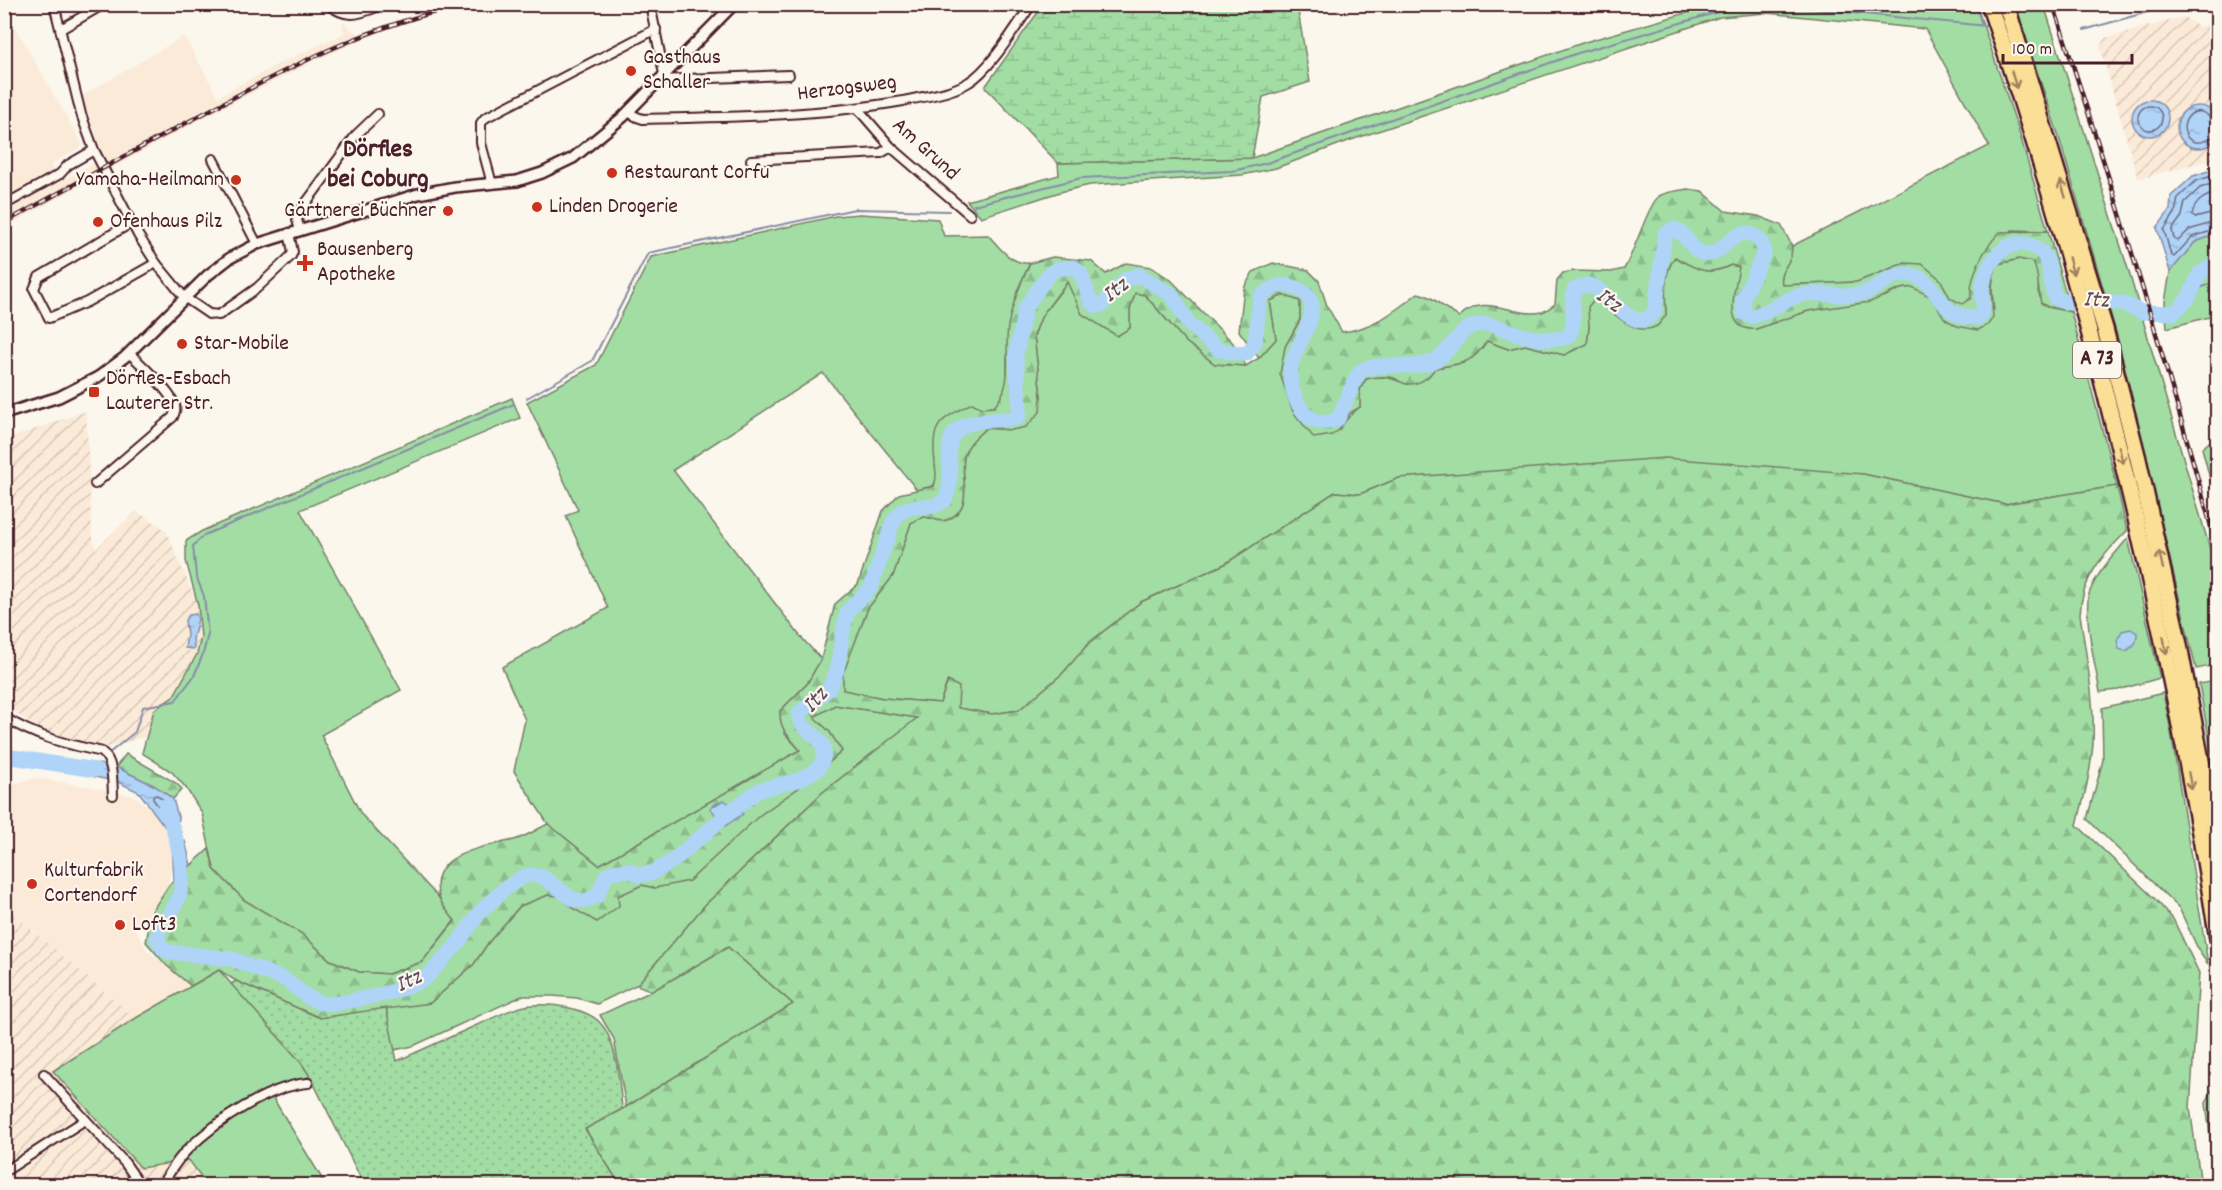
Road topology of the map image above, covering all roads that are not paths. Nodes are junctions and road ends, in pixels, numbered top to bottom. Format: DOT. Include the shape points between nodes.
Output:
graph roads {
  1 [pos="54,4"];
  2 [pos="104,4"];
  3 [pos="328,4"];
  4 [pos="386,4"];
  5 [pos="650,4"];
  6 [pos="734,4"];
  7 [pos="1032,4"];
  8 [pos="1989,4"];
  9 [pos="2006,4"];
  10 [pos="61,29"];
  11 [pos="656,29"];
  12 [pos="789,75"];
  13 [pos="661,77"];
  14 [pos="858,109"];
  15 [pos="628,112"];
  16 [pos="378,114"];
  17 [pos="891,147"];
  18 [pos="94,150"];
  19 [pos="213,159"];
  20 [pos="751,160"];
  21 [pos="492,184"];
  22 [pos="4,205"];
  23 [pos="970,215"];
  24 [pos="131,223"];
  25 [pos="300,230"];
  26 [pos="289,233"];
  27 [pos="257,244"];
  28 [pos="156,263"];
  29 [pos="184,297"];
  30 [pos="129,353"];
  31 [pos="6,410"];
  32 [pos="95,484"];
  33 [pos="4,717"];
  34 [pos="2186,722"];
  35 [pos="113,795"];
  36 [pos="2217,849"];
  37 [pos="2217,939"];
  38 [pos="44,1074"];
  39 [pos="308,1083"];
  40 [pos="86,1120"];
  41 [pos="4,1172"];
  42 [pos="141,1185"];
  43 [pos="161,1185"];
  1 -- 10 [label="street"];
  2 -- 10 [label="street"];
  3 -- 4 [label="street" via="345,15"];
  5 -- 11 [label="street"];
  6 -- 13 [label="street"];
  7 -- 14 [label="street, Herzogsweg" via="982,72 969,82 951,91"];
  8 -- 34 [label="highway, A 73, one-way" via="2090,332"];
  34 -- 9 [label="highway, A 73, one-way" via="2163,568 2105,328"];
  10 -- 18 [label="street" via="81,114"];
  11 -- 13 [label="street"];
  11 -- 21 [label="street" via="484,118 481,143"];
  12 -- 13 [label="street"];
  13 -- 15 [label="street"];
  14 -- 15 [label="street, Herzogsweg" via="741,117 644,118"];
  14 -- 17 [label="street, Am Grund"];
  15 -- 21 [label="street" via="573,159 517,181"];
  16 -- 25 [label="street" via="356,135 300,211"];
  17 -- 20 [label="street" via="881,153"];
  17 -- 23 [label="street, Am Grund"];
  18 -- 22 [label="street"];
  18 -- 24 [label="street"];
  19 -- 27 [label="street"];
  21 -- 25 [label="street" via="418,194"];
  24 -- 28 [label="street"];
  24 -- 28 [label="street" via="39,277 34,289 49,318 87,302"];
  25 -- 26 [label="street"];
  26 -- 27 [label="street"];
  26 -- 29 [label="street" via="291,256 226,311 209,314"];
  27 -- 29 [label="street" via="230,258"];
  28 -- 29 [label="street"];
  29 -- 30 [label="street"];
  30 -- 31 [label="street" via="77,388"];
  30 -- 32 [label="street" via="161,387 176,410 173,417"];
  33 -- 35 [label="street" via="34,734 107,759"];
  34 -- 36 [label="highway, A 73"];
  34 -- 37 [label="highway, A 73, one-way"];
  38 -- 40 [label="street"];
  39 -- 43 [label="street" via="264,1096 221,1123 190,1147"];
  40 -- 41 [label="street"];
  40 -- 42 [label="street"];
}
